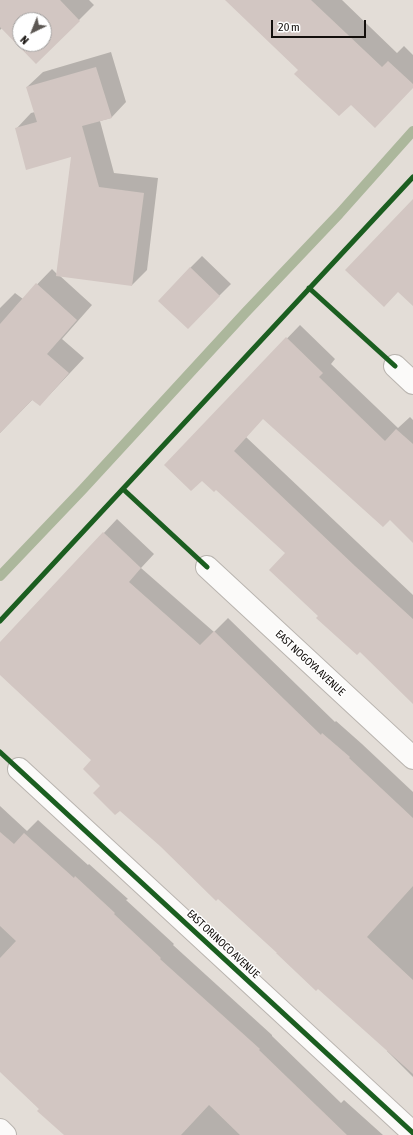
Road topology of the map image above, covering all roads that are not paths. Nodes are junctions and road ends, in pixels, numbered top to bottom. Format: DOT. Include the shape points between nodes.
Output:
graph roads {
  1 [pos="395,366"];
  2 [pos="413,383"];
  3 [pos="207,567"];
  4 [pos="413,758"];
  5 [pos="19,769"];
  6 [pos="0,1130"];
  7 [pos="413,1133"];
  8 [pos="5,1135"];
  1 -- 2 [label="street"];
  3 -- 4 [label="street, EAST NOGOYA AVENUE"];
  5 -- 7 [label="street, EAST ORINOCO AVENUE"];
  6 -- 8 [label="street"];
}
